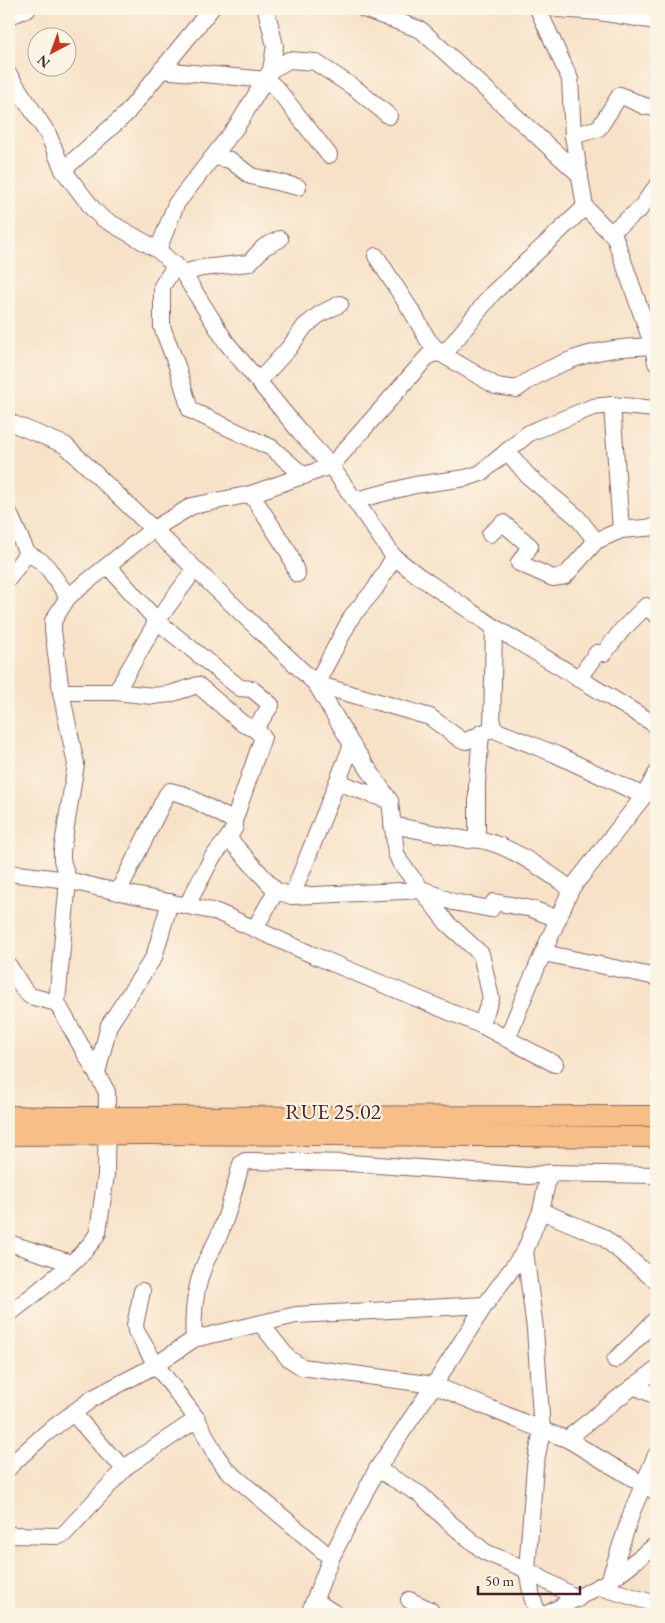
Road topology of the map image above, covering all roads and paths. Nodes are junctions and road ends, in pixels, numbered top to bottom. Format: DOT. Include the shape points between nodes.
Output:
graph roads {
  1 [pos="211,9"];
  2 [pos="266,9"];
  3 [pos="364,9"];
  4 [pos="538,9"];
  5 [pos="558,9"];
  6 [pos="656,21"];
  7 [pos="161,70"];
  8 [pos="9,75"];
  9 [pos="269,75"];
  10 [pos="656,108"];
  11 [pos="389,116"];
  12 [pos="573,136"];
  13 [pos="329,154"];
  14 [pos="214,157"];
  15 [pos="63,170"];
  16 [pos="580,175"];
  17 [pos="298,187"];
  18 [pos="656,187"];
  19 [pos="585,207"];
  20 [pos="611,232"];
  21 [pos="280,239"];
  22 [pos="158,250"];
  23 [pos="376,256"];
  24 [pos="180,269"];
  25 [pos="340,304"];
  26 [pos="653,346"];
  27 [pos="440,353"];
  28 [pos="656,363"];
  29 [pos="258,381"];
  30 [pos="612,405"];
  31 [pos="656,409"];
  32 [pos="9,422"];
  33 [pos="507,451"];
  34 [pos="331,466"];
  35 [pos="304,476"];
  36 [pos="251,494"];
  37 [pos="356,500"];
  38 [pos="9,513"];
  39 [pos="656,527"];
  40 [pos="152,530"];
  41 [pos="621,530"];
  42 [pos="490,534"];
  43 [pos="596,541"];
  44 [pos="27,553"];
  45 [pos="394,557"];
  46 [pos="108,566"];
  47 [pos="195,569"];
  48 [pos="297,574"];
  49 [pos="9,578"];
  50 [pos="68,597"];
  51 [pos="656,615"];
  52 [pos="157,621"];
  53 [pos="494,627"];
  54 [pos="578,679"];
  55 [pos="316,684"];
  56 [pos="61,692"];
  57 [pos="116,692"];
  58 [pos="656,725"];
  59 [pos="255,729"];
  60 [pos="487,731"];
  61 [pos="352,745"];
  62 [pos="656,774"];
  63 [pos="337,782"];
  64 [pos="644,796"];
  65 [pos="390,801"];
  66 [pos="234,821"];
  67 [pos="392,825"];
  68 [pos="228,838"];
  69 [pos="477,838"];
  70 [pos="9,873"];
  71 [pos="68,880"];
  72 [pos="571,889"];
  73 [pos="424,890"];
  74 [pos="276,891"];
  75 [pos="118,892"];
  76 [pos="292,896"];
  77 [pos="170,902"];
  78 [pos="187,905"];
  79 [pos="558,919"];
  80 [pos="255,928"];
  81 [pos="544,953"];
  82 [pos="9,966"];
  83 [pos="656,977"];
  84 [pos="56,1003"];
  85 [pos="481,1025"];
  86 [pos="507,1039"];
  87 [pos="555,1064"];
  88 [pos="97,1073"];
  89 [pos="9,1116"];
  90 [pos="656,1116"];
  91 [pos="108,1126"];
  92 [pos="9,1135"];
  93 [pos="656,1137"];
  94 [pos="549,1173"];
  95 [pos="656,1175"];
  96 [pos="541,1210"];
  97 [pos="9,1243"];
  98 [pos="525,1251"];
  99 [pos="71,1263"];
  100 [pos="656,1281"];
  101 [pos="142,1291"];
  102 [pos="485,1305"];
  103 [pos="9,1314"];
  104 [pos="656,1319"];
  105 [pos="261,1324"];
  106 [pos="194,1339"];
  107 [pos="614,1360"];
  108 [pos="156,1365"];
  109 [pos="656,1370"];
  110 [pos="434,1385"];
  111 [pos="634,1386"];
  112 [pos="656,1396"];
  113 [pos="73,1413"];
  114 [pos="197,1419"];
  115 [pos="542,1430"];
  116 [pos="567,1439"];
  117 [pos="656,1455"];
  118 [pos="9,1468"];
  119 [pos="125,1468"];
  120 [pos="377,1469"];
  121 [pos="650,1488"];
  122 [pos="9,1535"];
  123 [pos="656,1545"];
  124 [pos="331,1558"];
  125 [pos="527,1570"];
  126 [pos="604,1584"];
  127 [pos="578,1599"];
  128 [pos="409,1600"];
  129 [pos="656,1604"];
  130 [pos="312,1608"];
  131 [pos="336,1614"];
  132 [pos="433,1614"];
  133 [pos="538,1614"];
  134 [pos="547,1614"];
  1 -- 7 [label="street"];
  2 -- 9 [label="street" via="275,46"];
  3 -- 16 [label="street" via="421,30"];
  4 -- 12 [label="street" via="570,79"];
  5 -- 6 [label="street"];
  7 -- 9 [label="street"];
  7 -- 15 [label="street" via="126,114"];
  8 -- 15 [label="street" via="48,134"];
  9 -- 11 [label="street" via="289,60 315,62"];
  9 -- 13 [label="street"];
  9 -- 14 [label="street"];
  10 -- 12 [label="street" via="620,95 599,128"];
  12 -- 16 [label="street"];
  14 -- 17 [label="street" via="230,160 251,176"];
  14 -- 22 [label="street" via="176,204"];
  15 -- 22 [label="street" via="102,218"];
  16 -- 19 [label="street"];
  18 -- 20 [label="street" via="640,210"];
  19 -- 20 [label="street"];
  19 -- 27 [label="street" via="492,294 456,341"];
  20 -- 26 [label="street"];
  21 -- 24 [label="street" via="264,247 249,263"];
  22 -- 24 [label="street"];
  23 -- 27 [label="street" via="428,340"];
  24 -- 29 [label="street" via="226,342"];
  24 -- 35 [label="street" via="162,286 162,327 190,410 272,448"];
  25 -- 29 [label="street" via="305,326"];
  26 -- 27 [label="street" via="613,349 584,356 534,376 517,390 496,386"];
  26 -- 28 [label="street"];
  27 -- 34 [label="street" via="429,355"];
  29 -- 34 [label="street"];
  30 -- 31 [label="street"];
  30 -- 33 [label="street" via="584,410 529,433"];
  30 -- 41 [label="street"];
  32 -- 40 [label="street" via="65,446"];
  33 -- 37 [label="street" via="482,473"];
  33 -- 43 [label="street" via="528,476 577,516"];
  34 -- 35 [label="street"];
  34 -- 37 [label="street"];
  35 -- 36 [label="street"];
  36 -- 40 [label="street" via="192,506"];
  36 -- 48 [label="street" via="289,553"];
  37 -- 45 [label="street"];
  38 -- 44 [label="street"];
  39 -- 41 [label="street"];
  40 -- 46 [label="street"];
  40 -- 47 [label="street"];
  41 -- 43 [label="street"];
  42 -- 43 [label="street" via="503,523 530,546 518,563 553,578 565,576"];
  44 -- 49 [label="street"];
  44 -- 50 [label="street" via="48,568"];
  45 -- 53 [label="street"];
  45 -- 55 [label="street" via="376,589 352,616"];
  46 -- 50 [label="street"];
  46 -- 52 [label="street"];
  47 -- 52 [label="street"];
  47 -- 55 [label="street"];
  50 -- 56 [label="street" via="53,621"];
  51 -- 54 [label="street" via="646,606 604,653 597,653"];
  52 -- 57 [label="street"];
  52 -- 59 [label="street" via="240,688 252,689 271,705"];
  53 -- 54 [label="street"];
  53 -- 60 [label="street"];
  54 -- 58 [label="street"];
  55 -- 60 [label="street" via="430,717 461,740 466,741"];
  55 -- 61 [label="street"];
  56 -- 57 [label="street"];
  56 -- 71 [label="street" via="76,764 62,851"];
  57 -- 59 [label="street" via="153,696 198,685 243,724"];
  59 -- 66 [label="street" via="263,737"];
  60 -- 64 [label="street" via="555,754"];
  60 -- 69 [label="street" via="477,783"];
  61 -- 63 [label="street"];
  61 -- 65 [label="street"];
  62 -- 64 [label="street"];
  63 -- 65 [label="street"];
  63 -- 76 [label="street"];
  64 -- 72 [label="street"];
  65 -- 67 [label="street"];
  66 -- 68 [label="street" via="235,827"];
  66 -- 75 [label="street" via="185,795 170,791"];
  67 -- 69 [label="street" via="468,840"];
  67 -- 73 [label="street" via="400,862"];
  68 -- 74 [label="street"];
  68 -- 78 [label="street" via="212,858"];
  69 -- 72 [label="street" via="521,855"];
  70 -- 71 [label="street"];
  71 -- 75 [label="street"];
  71 -- 84 [label="street"];
  72 -- 79 [label="street"];
  73 -- 76 [label="street"];
  73 -- 79 [label="street" via="453,902 491,909 494,902 532,909"];
  73 -- 85 [label="street" via="447,923 481,954 491,998"];
  74 -- 76 [label="street"];
  74 -- 80 [label="street"];
  75 -- 77 [label="street"];
  77 -- 78 [label="street"];
  77 -- 88 [label="street" via="154,957 109,1025"];
  78 -- 80 [label="street" via="217,912"];
  79 -- 81 [label="street"];
  80 -- 85 [label="street"];
  81 -- 83 [label="street"];
  81 -- 86 [label="street"];
  82 -- 84 [label="street" via="30,996"];
  84 -- 88 [label="street"];
  85 -- 86 [label="street"];
  86 -- 87 [label="street"];
  88 -- 91 [label="street" via="107,1092"];
  89 -- 91 [label="main road" via="55,1117"];
  90 -- 91 [label="main road"];
  91 -- 92 [label="main road, RUE 25.02"];
  91 -- 93 [label="main road, RUE 25.02" via="154,1134"];
  91 -- 99 [label="street" via="106,1175 98,1232 90,1246"];
  94 -- 95 [label="street"];
  94 -- 96 [label="street"];
  94 -- 106 [label="street" via="529,1176 350,1163 245,1161 241,1164 228,1213 198,1284 193,1315"];
  96 -- 98 [label="street"];
  96 -- 100 [label="street" via="603,1236"];
  97 -- 99 [label="street"];
  98 -- 102 [label="street"];
  98 -- 115 [label="street" via="535,1329"];
  99 -- 103 [label="street"];
  101 -- 108 [label="street" via="136,1331"];
  102 -- 105 [label="street" via="296,1315"];
  102 -- 110 [label="street"];
  104 -- 107 [label="street"];
  105 -- 106 [label="street"];
  105 -- 110 [label="street" via="288,1358 302,1367"];
  106 -- 108 [label="street"];
  108 -- 113 [label="street" via="93,1398"];
  108 -- 114 [label="street"];
  109 -- 111 [label="street"];
  110 -- 115 [label="street"];
  110 -- 120 [label="street"];
  111 -- 112 [label="street"];
  111 -- 116 [label="street"];
  113 -- 118 [label="street"];
  113 -- 119 [label="street"];
  114 -- 119 [label="street"];
  114 -- 124 [label="street" via="226,1469"];
  115 -- 116 [label="street"];
  115 -- 125 [label="street" via="535,1466"];
  116 -- 121 [label="street"];
  117 -- 121 [label="street"];
  119 -- 122 [label="street" via="64,1534"];
  120 -- 124 [label="street"];
  120 -- 125 [label="street" via="416,1491 485,1552"];
  121 -- 126 [label="street" via="633,1508"];
  123 -- 126 [label="street"];
  124 -- 130 [label="street"];
  125 -- 127 [label="street"];
  125 -- 133 [label="street"];
  126 -- 127 [label="street"];
  126 -- 129 [label="street"];
  127 -- 134 [label="street"];
  128 -- 132 [label="street"];
  130 -- 131 [label="street"];
}
